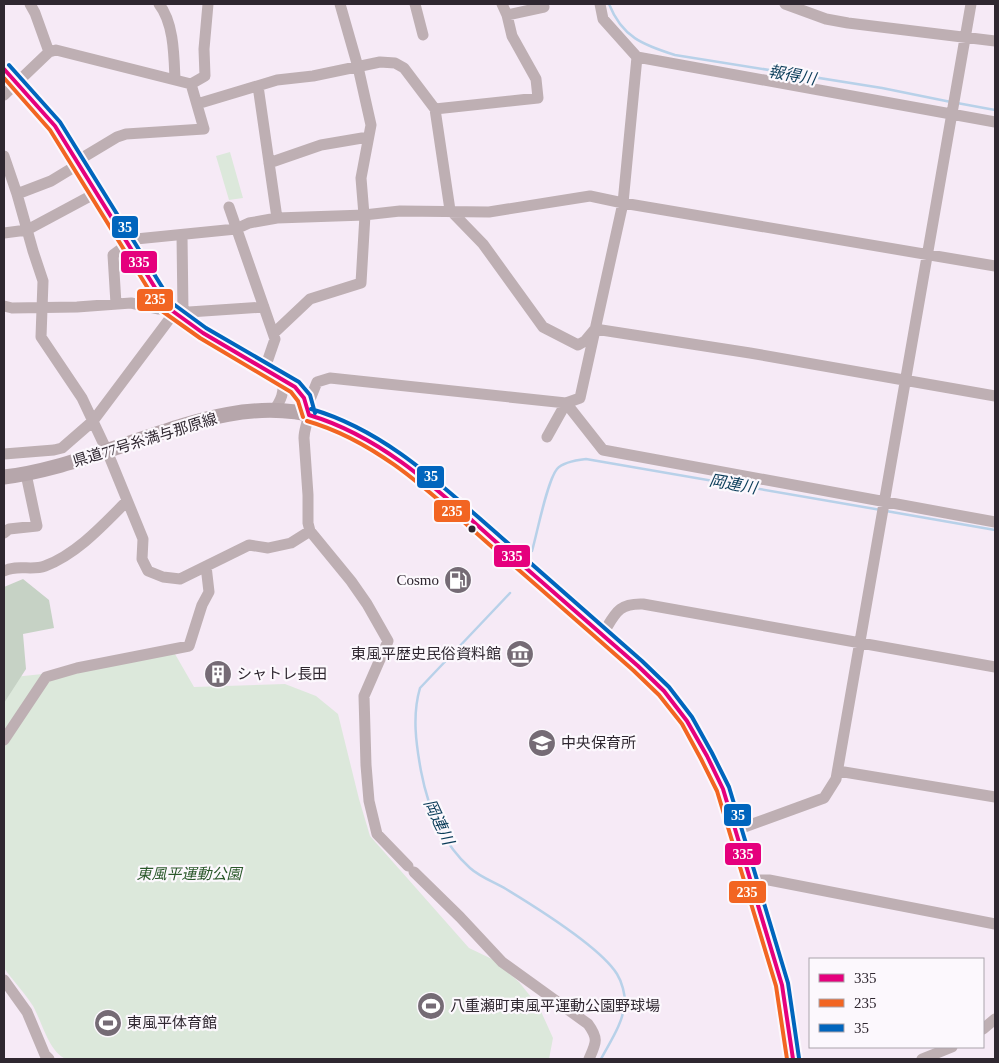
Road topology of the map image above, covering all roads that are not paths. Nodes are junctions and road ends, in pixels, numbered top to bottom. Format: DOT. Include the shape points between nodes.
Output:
graph roads {
  1 [pos="30,4"];
  2 [pos="159,4"];
  3 [pos="208,4"];
  4 [pos="340,4"];
  5 [pos="415,4"];
  6 [pos="502,4"];
  7 [pos="542,4"];
  8 [pos="600,4"];
  9 [pos="785,4"];
  10 [pos="971,4"];
  11 [pos="803,8"];
  12 [pos="507,15"];
  13 [pos="423,35"];
  14 [pos="965,38"];
  15 [pos="995,41"];
  16 [pos="49,52"];
  17 [pos="637,57"];
  18 [pos="358,67"];
  19 [pos="4,69"];
  20 [pos="175,80"];
  21 [pos="16,83"];
  22 [pos="191,84"];
  23 [pos="258,86"];
  24 [pos="4,95"];
  25 [pos="197,104"];
  26 [pos="434,109"];
  27 [pos="952,111"];
  28 [pos="995,122"];
  29 [pos="368,137"];
  30 [pos="4,156"];
  31 [pos="78,163"];
  32 [pos="269,163"];
  33 [pos="9,183"];
  34 [pos="96,193"];
  35 [pos="17,194"];
  36 [pos="623,204"];
  37 [pos="229,207"];
  38 [pos="450,210"];
  39 [pos="278,218"];
  40 [pos="236,229"];
  41 [pos="27,230"];
  42 [pos="4,234"];
  43 [pos="182,235"];
  44 [pos="127,242"];
  45 [pos="927,255"];
  46 [pos="995,266"];
  47 [pos="116,304"];
  48 [pos="4,306"];
  49 [pos="42,306"];
  50 [pos="264,307"];
  51 [pos="175,311"];
  52 [pos="595,329"];
  53 [pos="274,333"];
  54 [pos="265,368"];
  55 [pos="283,379"];
  56 [pos="905,380"];
  57 [pos="995,396"];
  58 [pos="566,403"];
  59 [pos="272,410"];
  60 [pos="308,411"];
  61 [pos="93,421"];
  62 [pos="547,437"];
  63 [pos="107,451"];
  64 [pos="4,454"];
  65 [pos="26,474"];
  66 [pos="4,477"];
  67 [pos="884,501"];
  68 [pos="127,502"];
  69 [pos="995,522"];
  70 [pos="310,531"];
  71 [pos="4,533"];
  72 [pos="206,566"];
  73 [pos="4,571"];
  74 [pos="602,635"];
  75 [pos="860,643"];
  76 [pos="995,667"];
  77 [pos="4,740"];
  78 [pos="838,771"];
  79 [pos="995,798"];
  80 [pos="736,830"];
  81 [pos="751,880"];
  82 [pos="995,924"];
  83 [pos="4,980"];
  84 [pos="995,1019"];
  85 [pos="984,1028"];
  86 [pos="950,1048"];
  87 [pos="49,1059"];
  88 [pos="589,1059"];
  89 [pos="793,1059"];
  90 [pos="922,1059"];
  1 -- 16 [label="street"];
  2 -- 20 [label="street" via="169,27"];
  3 -- 22 [label="street" via="205,76"];
  4 -- 18 [label="street"];
  5 -- 13 [label="street"];
  6 -- 12 [label="street"];
  7 -- 12 [label="street" via="544,7"];
  8 -- 17 [label="street" via="603,19"];
  9 -- 11 [label="street"];
  10 -- 14 [label="street"];
  11 -- 14 [label="street" via="826,19"];
  12 -- 26 [label="street" via="512,36 536,79 538,98"];
  14 -- 15 [label="street"];
  14 -- 27 [label="street"];
  16 -- 20 [label="street" via="56,50"];
  16 -- 21 [label="street"];
  17 -- 27 [label="street"];
  17 -- 36 [label="street"];
  18 -- 23 [label="street"];
  18 -- 26 [label="street" via="380,62 395,63 404,68"];
  18 -- 29 [label="street" via="371,126"];
  19 -- 21 [label="street"];
  20 -- 22 [label="street"];
  21 -- 24 [label="street"];
  21 -- 31 [label="street" via="55,126"];
  22 -- 25 [label="street"];
  23 -- 25 [label="street"];
  23 -- 32 [label="street"];
  25 -- 31 [label="street" via="204,129 126,134"];
  26 -- 38 [label="street"];
  27 -- 28 [label="street"];
  27 -- 45 [label="street"];
  29 -- 32 [label="street" via="321,146"];
  29 -- 38 [label="street" via="361,178 364,215"];
  30 -- 33 [label="street"];
  31 -- 34 [label="street"];
  31 -- 35 [label="street" via="51,181"];
  32 -- 39 [label="street"];
  33 -- 35 [label="street"];
  34 -- 41 [label="street"];
  34 -- 44 [label="street"];
  35 -- 41 [label="street"];
  36 -- 38 [label="street" via="590,196 489,212"];
  36 -- 45 [label="street"];
  36 -- 52 [label="street"];
  37 -- 40 [label="street"];
  38 -- 52 [label="street" via="483,244 543,327 578,345"];
  39 -- 40 [label="street"];
  39 -- 53 [label="street" via="365,215 361,284 310,299"];
  40 -- 43 [label="street"];
  40 -- 50 [label="street"];
  41 -- 42 [label="street"];
  41 -- 49 [label="street" via="43,280"];
  43 -- 44 [label="street"];
  43 -- 51 [label="street"];
  44 -- 47 [label="street" via="113,255"];
  44 -- 51 [label="street"];
  45 -- 46 [label="street"];
  45 -- 56 [label="street"];
  47 -- 49 [label="street"];
  47 -- 51 [label="street" via="131,303"];
  48 -- 49 [label="street"];
  49 -- 61 [label="street" via="42,337 82,398"];
  50 -- 51 [label="street"];
  50 -- 53 [label="street"];
  51 -- 54 [label="street" via="233,351"];
  51 -- 61 [label="street"];
  52 -- 56 [label="street"];
  52 -- 58 [label="street" via="580,398"];
  53 -- 54 [label="street"];
  54 -- 55 [label="street"];
  55 -- 59 [label="street" via="282,396"];
  55 -- 60 [label="street" via="300,393"];
  56 -- 57 [label="street"];
  56 -- 67 [label="street"];
  58 -- 60 [label="street" via="330,378 317,382"];
  58 -- 62 [label="street"];
  58 -- 67 [label="street" via="603,450"];
  59 -- 60 [label="main road, 県道77号糸満与那原線"];
  59 -- 63 [label="main road, 県道77号糸満与那原線" via="207,418"];
  60 -- 70 [label="street" via="304,438"];
  60 -- 74 [label="main road, 県道77号糸満与那原線" via="365,437 397,458"];
  61 -- 63 [label="street"];
  61 -- 64 [label="street" via="62,448"];
  63 -- 65 [label="main road, 県道77号糸満与那原線"];
  63 -- 68 [label="street"];
  65 -- 66 [label="main road, 県道77号糸満与那原線"];
  65 -- 71 [label="street" via="36,526 9,529"];
  67 -- 69 [label="street"];
  67 -- 75 [label="street"];
  68 -- 72 [label="street" via="143,539 142,559 148,571 180,579"];
  68 -- 73 [label="street" via="94,533 59,559 44,567"];
  70 -- 72 [label="street" via="291,543 268,548 249,545"];
  70 -- 88 [label="street" via="362,596 388,641 364,696 369,801 377,834 502,962 588,1024 595,1034 596,1045"];
  72 -- 77 [label="street" via="209,592 189,646 77,668 46,678"];
  74 -- 75 [label="street" via="618,610 630,603"];
  74 -- 80 [label="main road, 県道77号糸満与那原線" via="664,691 687,721 711,764"];
  75 -- 76 [label="street"];
  75 -- 78 [label="street"];
  78 -- 79 [label="street"];
  78 -- 80 [label="street" via="824,798"];
  80 -- 81 [label="main road, 県道77号糸満与那原線"];
  81 -- 82 [label="street" via="770,880"];
  81 -- 89 [label="main road, 県道77号糸満与那原線" via="782,986"];
  83 -- 87 [label="street" via="27,1012"];
  84 -- 85 [label="street"];
  86 -- 90 [label="street"];
}
